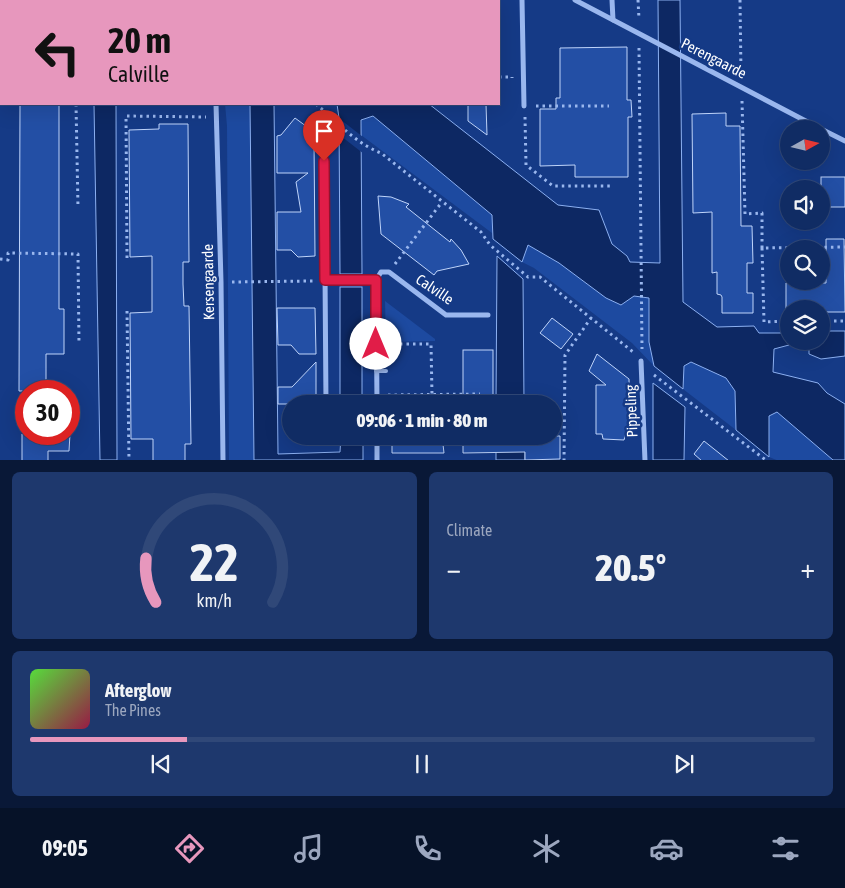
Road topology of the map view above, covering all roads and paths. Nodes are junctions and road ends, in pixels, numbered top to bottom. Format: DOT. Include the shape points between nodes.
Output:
graph roads {
  1 [pos="522,0"];
  2 [pos="575,0"];
  3 [pos="612,0"];
  4 [pos="638,0"];
  5 [pos="740,0"];
  6 [pos="612,20"];
  7 [pos="639,33"];
  8 [pos="500,77"];
  9 [pos="512,86"];
  10 [pos="741,86"];
  11 [pos="76,105"];
  12 [pos="216,105"];
  13 [pos="317,105"];
  14 [pos="524,106"];
  15 [pos="608,106"];
  16 [pos="217,117"];
  17 [pos="804,120"];
  18 [pos="830,134"];
  19 [pos="324,141"];
  20 [pos="845,141"];
  21 [pos="613,186"];
  22 [pos="442,202"];
  23 [pos="78,208"];
  24 [pos="845,247"];
  25 [pos="762,248"];
  26 [pos="127,258"];
  27 [pos="0,260"];
  28 [pos="388,272"];
  29 [pos="325,280"];
  30 [pos="376,280"];
  31 [pos="246,281"];
  32 [pos="127,311"];
  33 [pos="488,315"];
  34 [pos="591,318"];
  35 [pos="830,321"];
  36 [pos="845,321"];
  37 [pos="780,322"];
  38 [pos="79,344"];
  39 [pos="376,344"];
  40 [pos="642,349"];
  41 [pos="641,362"];
  42 [pos="376,371"];
  43 [pos="386,371"];
  44 [pos="480,394"];
  45 [pos="326,395"];
  46 [pos="376,395"];
  47 [pos="432,395"];
  48 [pos="377,445"];
  49 [pos="129,460"];
  50 [pos="223,460"];
  51 [pos="377,460"];
  52 [pos="564,460"];
  53 [pos="645,460"];
  54 [pos="767,460"];
  1 -- 14 [label="street"];
  2 -- 6 [label="street, Perengaarde"];
  3 -- 6 [label="street"];
  4 -- 7 [label="path"];
  5 -- 10 [label="path"];
  6 -- 7 [label="street, Perengaarde"];
  7 -- 10 [label="street, Perengaarde"];
  7 -- 40 [label="path"];
  8 -- 9 [label="path" via="512,76"];
  10 -- 17 [label="street, Perengaarde"];
  10 -- 25 [label="path" via="745,214 762,213"];
  11 -- 23 [label="path"];
  12 -- 16 [label="street, Kersengaarde"];
  13 -- 22 [label="path" via="333,121"];
  14 -- 15 [label="path"];
  14 -- 21 [label="path" via="526,165 553,186"];
  16 -- 26 [label="path" via="126,116"];
  16 -- 50 [label="street, Kersengaarde"];
  18 -- 20 [label="street, Perengaarde"];
  19 -- 29 [label="street"];
  22 -- 28 [label="path"];
  22 -- 34 [label="path" via="481,232 490,245 528,276 540,277"];
  24 -- 25 [label="path"];
  25 -- 37 [label="path" via="764,322"];
  27 -- 38 [label="path" via="8,260 8,253 78,254"];
  28 -- 30 [label="street" via="381,272"];
  28 -- 33 [label="street, Calville" via="446,315"];
  29 -- 30 [label="street"];
  29 -- 31 [label="path"];
  29 -- 45 [label="street"];
  30 -- 39 [label="street"];
  32 -- 49 [label="path"];
  34 -- 41 [label="path" via="632,350"];
  34 -- 52 [label="path" via="565,355"];
  35 -- 36 [label="path"];
  39 -- 42 [label="street"];
  39 -- 47 [label="path" via="431,344"];
  41 -- 53 [label="street, Pippeling"];
  41 -- 54 [label="path"];
  42 -- 43 [label="lane"];
  42 -- 46 [label="street"];
  44 -- 47 [label="path"];
  48 -- 51 [label="street"];
}
